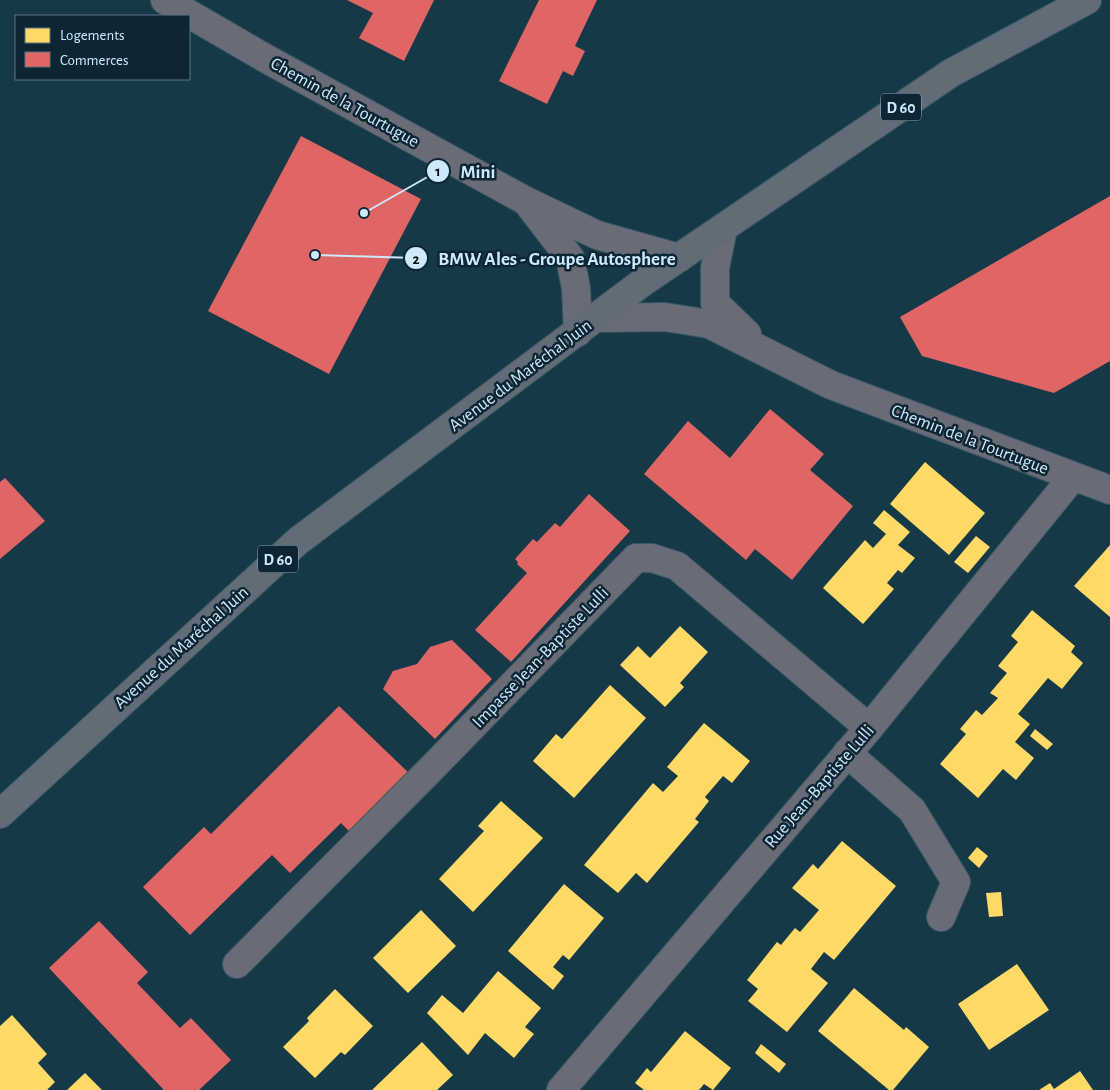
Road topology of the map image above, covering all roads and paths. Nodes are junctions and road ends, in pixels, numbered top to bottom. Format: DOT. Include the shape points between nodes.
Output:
graph roads {
  1 [pos="165,0"];
  2 [pos="1087,0"];
  3 [pos="526,201"];
  4 [pos="723,229"];
  5 [pos="680,258"];
  6 [pos="587,325"];
  7 [pos="832,385"];
  8 [pos="1072,478"];
  9 [pos="1110,490"];
  10 [pos="869,728"];
  11 [pos="847,753"];
  12 [pos="0,814"];
  13 [pos="941,917"];
  14 [pos="237,964"];
  15 [pos="561,1090"];
  1 -- 3 [label="street, Chemin de la Tourtugue"];
  2 -- 4 [label="main road, Avenue du Maréchal Juin / D 60" via="951,73"];
  3 -- 5 [label="street, Chemin de la Tourtugue" via="597,235"];
  3 -- 6 [label="street, Chemin de la Tourtugue" via="570,258"];
  4 -- 5 [label="main road, Avenue du Maréchal Juin / D 60"];
  4 -- 7 [label="street, Chemin de la Tourtugue" via="715,268 715,303 755,342"];
  5 -- 6 [label="main road, Avenue du Maréchal Juin / D 60"];
  6 -- 7 [label="street, Chemin de la Tourtugue" via="665,317 709,324"];
  6 -- 12 [label="main road, Avenue du Maréchal Juin / D 60" via="298,541"];
  7 -- 8 [label="street, Chemin de la Tourtugue"];
  8 -- 9 [label="street, Chemin de la Tourtugue"];
  8 -- 10 [label="street, Rue Jean-Baptiste Lulli"];
  10 -- 11 [label="street, Rue Jean-Baptiste Lulli"];
  10 -- 14 [label="street, Impasse Jean-Baptiste Lulli" via="678,566 652,558 636,558"];
  11 -- 13 [label="street" via="912,810 956,882"];
  11 -- 15 [label="street, Rue Jean-Baptiste Lulli"];
}
